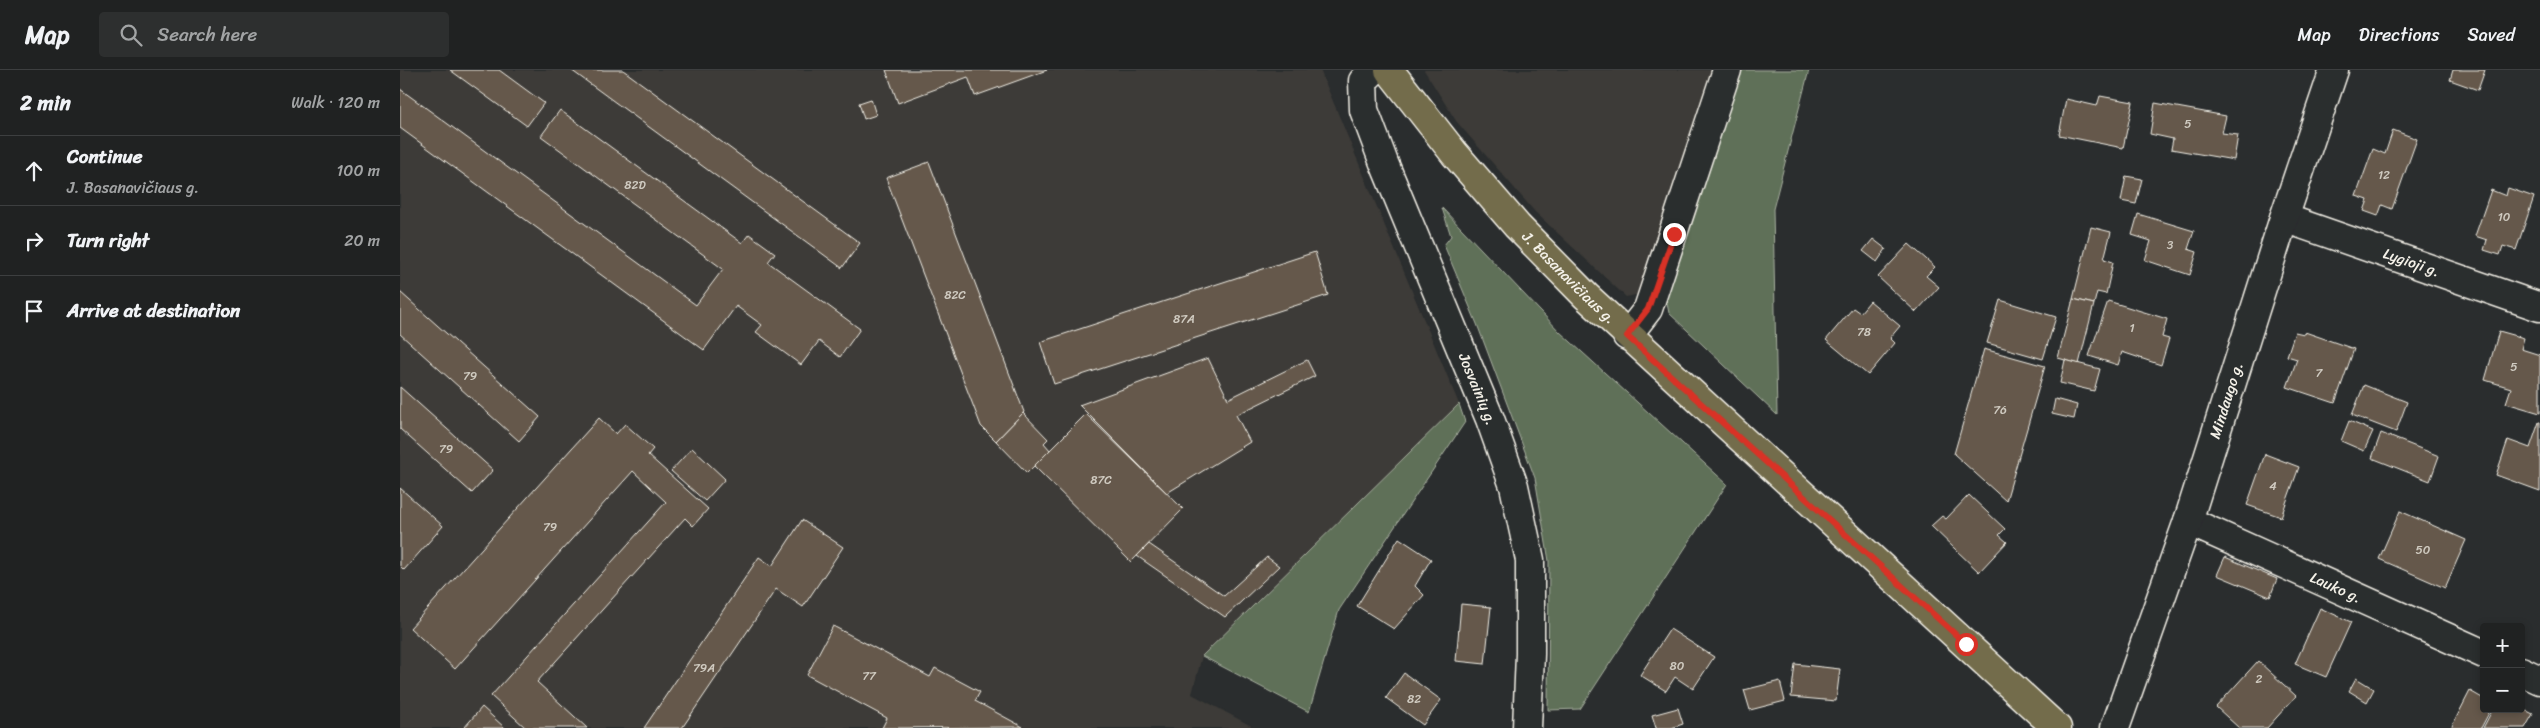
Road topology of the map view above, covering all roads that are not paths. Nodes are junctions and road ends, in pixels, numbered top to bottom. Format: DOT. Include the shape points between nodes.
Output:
graph roads {
  1 [pos="1374,70"];
  2 [pos="1390,70"];
  3 [pos="1727,70"];
  4 [pos="2334,70"];
  5 [pos="2284,218"];
  6 [pos="2540,307"];
  7 [pos="1627,336"];
  8 [pos="2188,521"];
  9 [pos="2480,652"];
  10 [pos="2525,673"];
  11 [pos="2540,680"];
  12 [pos="1527,728"];
  13 [pos="2057,728"];
  14 [pos="2116,728"];
  1 -- 12 [label="street, Josvainių g." via="1363,81 1364,110 1490,419 1514,486 1530,560"];
  2 -- 7 [label="main road, J. Basanavičiaus g." via="1517,226"];
  3 -- 7 [label="street" via="1648,309"];
  4 -- 5 [label="street, Mindaugo g."];
  5 -- 6 [label="street, Lygioji g."];
  5 -- 8 [label="street, Mindaugo g."];
  7 -- 13 [label="main road, J. Basanavičiaus g."];
  8 -- 9 [label="street, Lauko g."];
  8 -- 14 [label="street, Mindaugo g."];
  10 -- 11 [label="street"];
}
